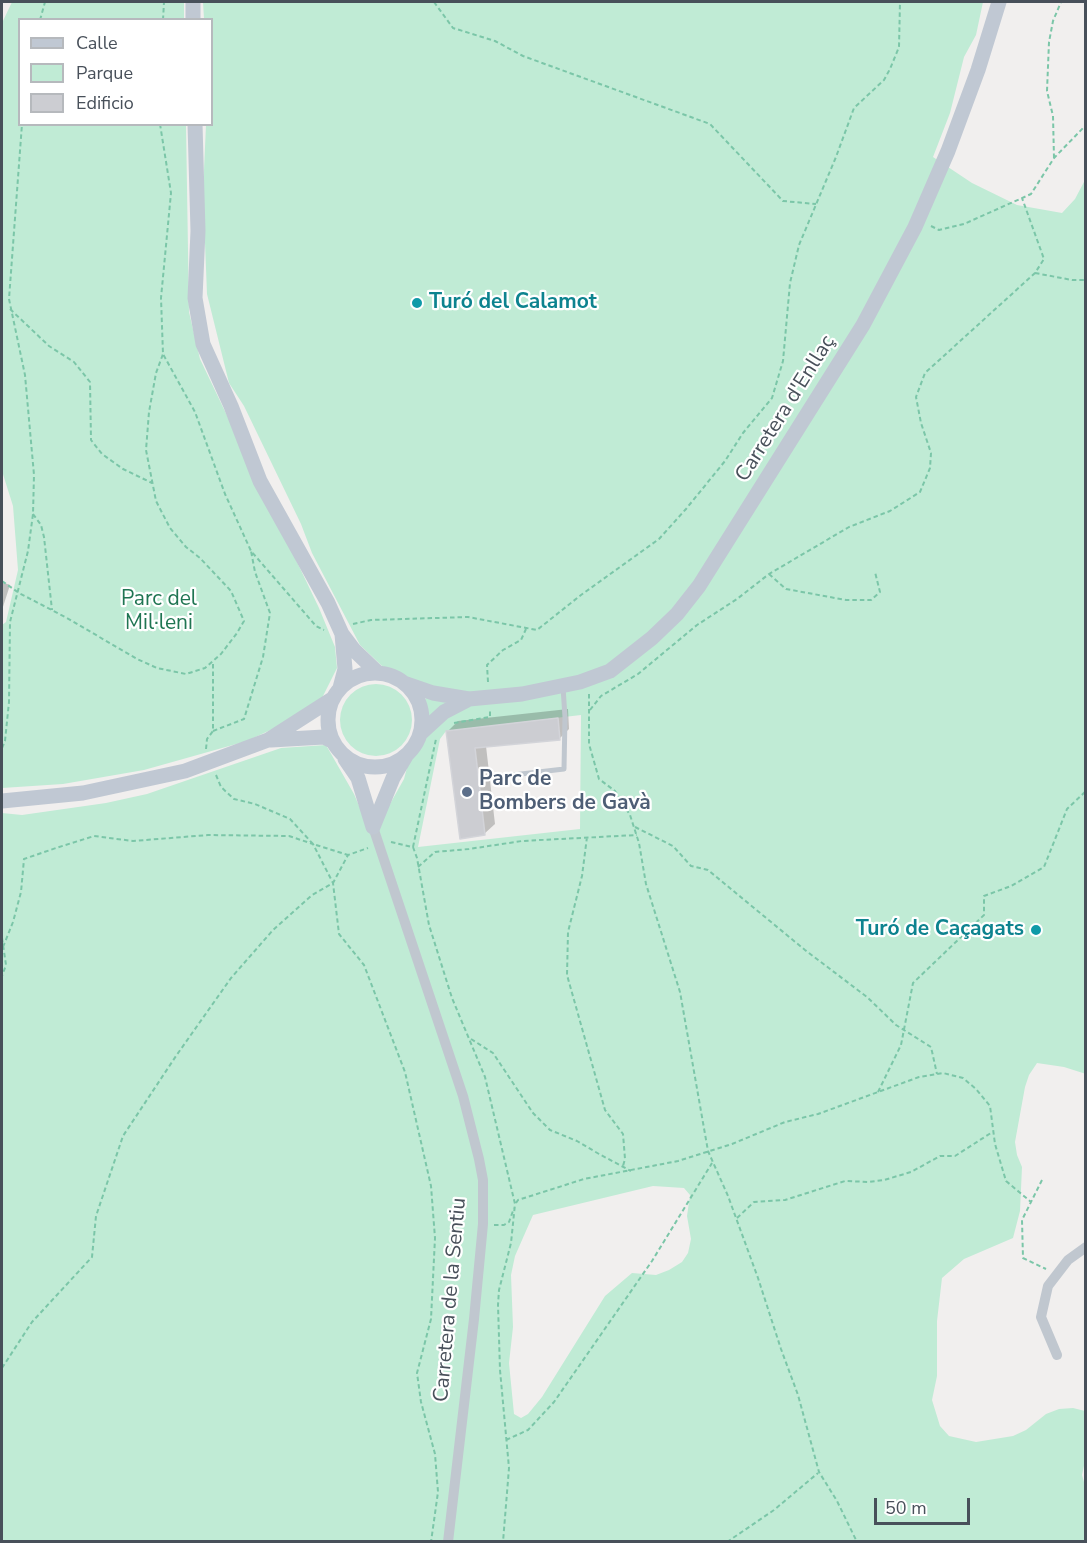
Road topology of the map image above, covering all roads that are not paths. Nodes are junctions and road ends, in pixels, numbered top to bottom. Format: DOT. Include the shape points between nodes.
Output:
graph roads {
  1 [pos="193,2"];
  2 [pos="999,2"];
  3 [pos="193,18"];
  4 [pos="195,126"];
  5 [pos="341,630"];
  6 [pos="376,672"];
  7 [pos="404,683"];
  8 [pos="570,684"];
  9 [pos="336,694"];
  10 [pos="469,699"];
  11 [pos="420,734"];
  12 [pos="268,740"];
  13 [pos="332,741"];
  14 [pos="342,754"];
  15 [pos="408,754"];
  16 [pos="504,776"];
  17 [pos="2,801"];
  18 [pos="373,827"];
  19 [pos="1086,1247"];
  20 [pos="1057,1355"];
  21 [pos="448,1542"];
  1 -- 3 [label="street"];
  2 -- 8 [label="street, Carretera d'Enllaç" via="948,151 918,220 863,325 699,586 652,638 610,671"];
  4 -- 5 [label="street" via="195,298 203,344 260,481"];
  5 -- 6 [label="street"];
  5 -- 9 [label="street" via="345,669"];
  6 -- 7 [label="street"];
  6 -- 9 [label="street" via="350,679"];
  7 -- 10 [label="street, Carretera d'Enllaç"];
  7 -- 11 [label="street" via="420,706"];
  8 -- 10 [label="street, Carretera d'Enllaç"];
  8 -- 16 [label="lane" via="564,769"];
  9 -- 12 [label="street"];
  9 -- 13 [label="street" via="328,713"];
  10 -- 11 [label="street, Carretera d'Enllaç" via="444,712"];
  11 -- 15 [label="street"];
  12 -- 13 [label="street" via="324,737"];
  12 -- 17 [label="street" via="185,771 83,793"];
  13 -- 14 [label="street"];
  14 -- 15 [label="street" via="367,767 396,763"];
  14 -- 18 [label="street, Carretera de la Sentiu" via="358,778"];
  15 -- 18 [label="street" via="393,778"];
  18 -- 21 [label="street, Carretera de la Sentiu" via="463,1096 483,1180 474,1319"];
  19 -- 20 [label="street" via="1068,1260 1048,1286 1041,1317"];
}
